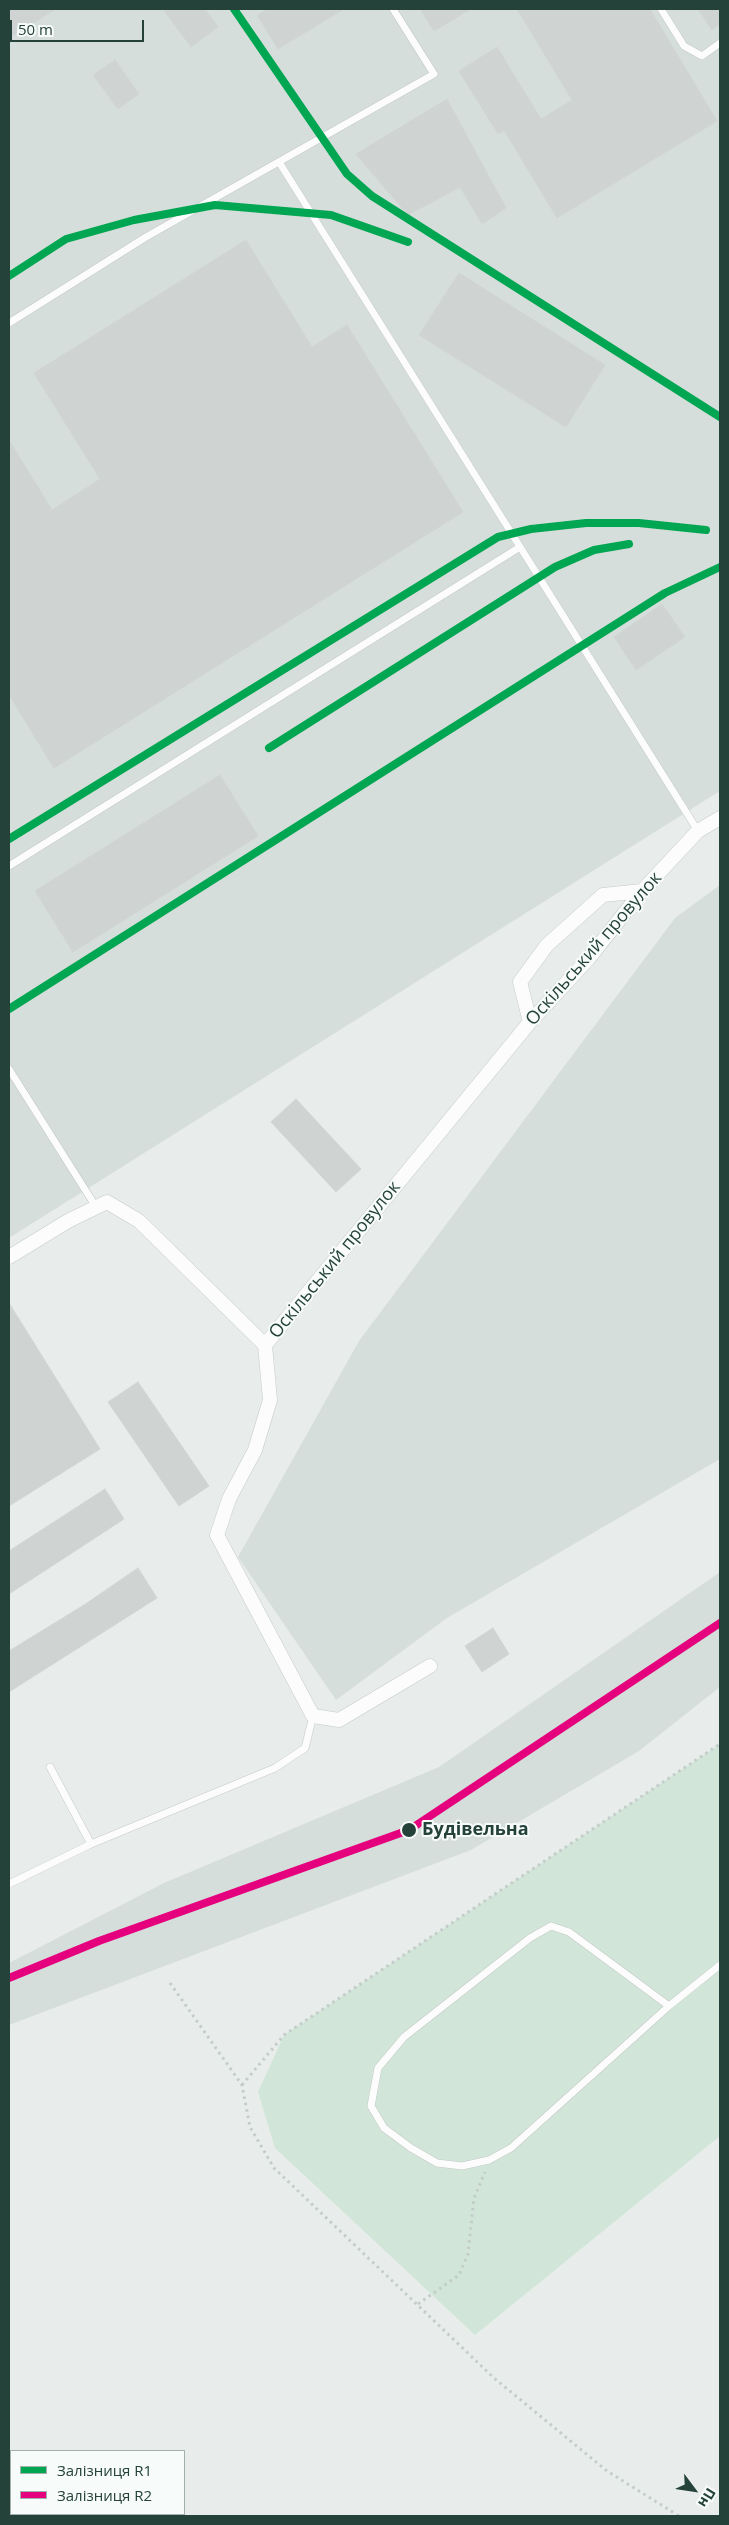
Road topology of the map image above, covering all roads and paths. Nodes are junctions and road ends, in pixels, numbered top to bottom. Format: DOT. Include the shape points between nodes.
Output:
graph roads {
  1 [pos="393,9"];
  2 [pos="661,9"];
  3 [pos="720,43"];
  4 [pos="279,162"];
  5 [pos="9,323"];
  6 [pos="520,547"];
  7 [pos="720,818"];
  8 [pos="698,831"];
  9 [pos="9,866"];
  10 [pos="642,891"];
  11 [pos="530,1022"];
  12 [pos="9,1069"];
  13 [pos="96,1207"];
  14 [pos="9,1257"];
  15 [pos="265,1345"];
  16 [pos="430,1666"];
  17 [pos="313,1716"];
  18 [pos="720,1744"];
  19 [pos="50,1767"];
  20 [pos="91,1844"];
  21 [pos="9,1884"];
  22 [pos="720,1965"];
  23 [pos="170,1983"];
  24 [pos="669,2006"];
  25 [pos="242,2085"];
  26 [pos="490,2160"];
  27 [pos="418,2304"];
  28 [pos="679,2516"];
  1 -- 4 [label="lane" via="434,74"];
  2 -- 3 [label="lane" via="684,46 702,56"];
  4 -- 5 [label="lane" via="146,237"];
  4 -- 6 [label="lane"];
  6 -- 8 [label="lane"];
  6 -- 9 [label="lane"];
  7 -- 8 [label="street, Оскільський провулок"];
  8 -- 10 [label="street, Оскільський провулок"];
  10 -- 11 [label="street, Оскільський провулок" via="589,958"];
  10 -- 11 [label="street" via="604,895 547,945 520,982"];
  11 -- 15 [label="street, Оскільський провулок"];
  12 -- 13 [label="lane"];
  13 -- 14 [label="street"];
  13 -- 15 [label="street" via="107,1202 139,1221"];
  15 -- 17 [label="street, Оскільський провулок" via="270,1400 255,1450 229,1499 217,1535"];
  16 -- 17 [label="street" via="339,1720"];
  17 -- 20 [label="lane" via="305,1748 275,1768"];
  18 -- 25 [label="path" via="284,2034"];
  19 -- 20 [label="lane"];
  20 -- 21 [label="lane"];
  22 -- 24 [label="lane"];
  23 -- 25 [label="path"];
  24 -- 26 [label="lane" via="511,2148"];
  24 -- 26 [label="lane" via="569,1932 551,1926 530,1938 404,2037 378,2068 372,2106 384,2128 437,2163 462,2166"];
  25 -- 27 [label="path" via="250,2126 274,2168"];
  26 -- 27 [label="path" via="474,2198 468,2254 458,2275"];
  27 -- 28 [label="path" via="494,2378 607,2471"];
}
